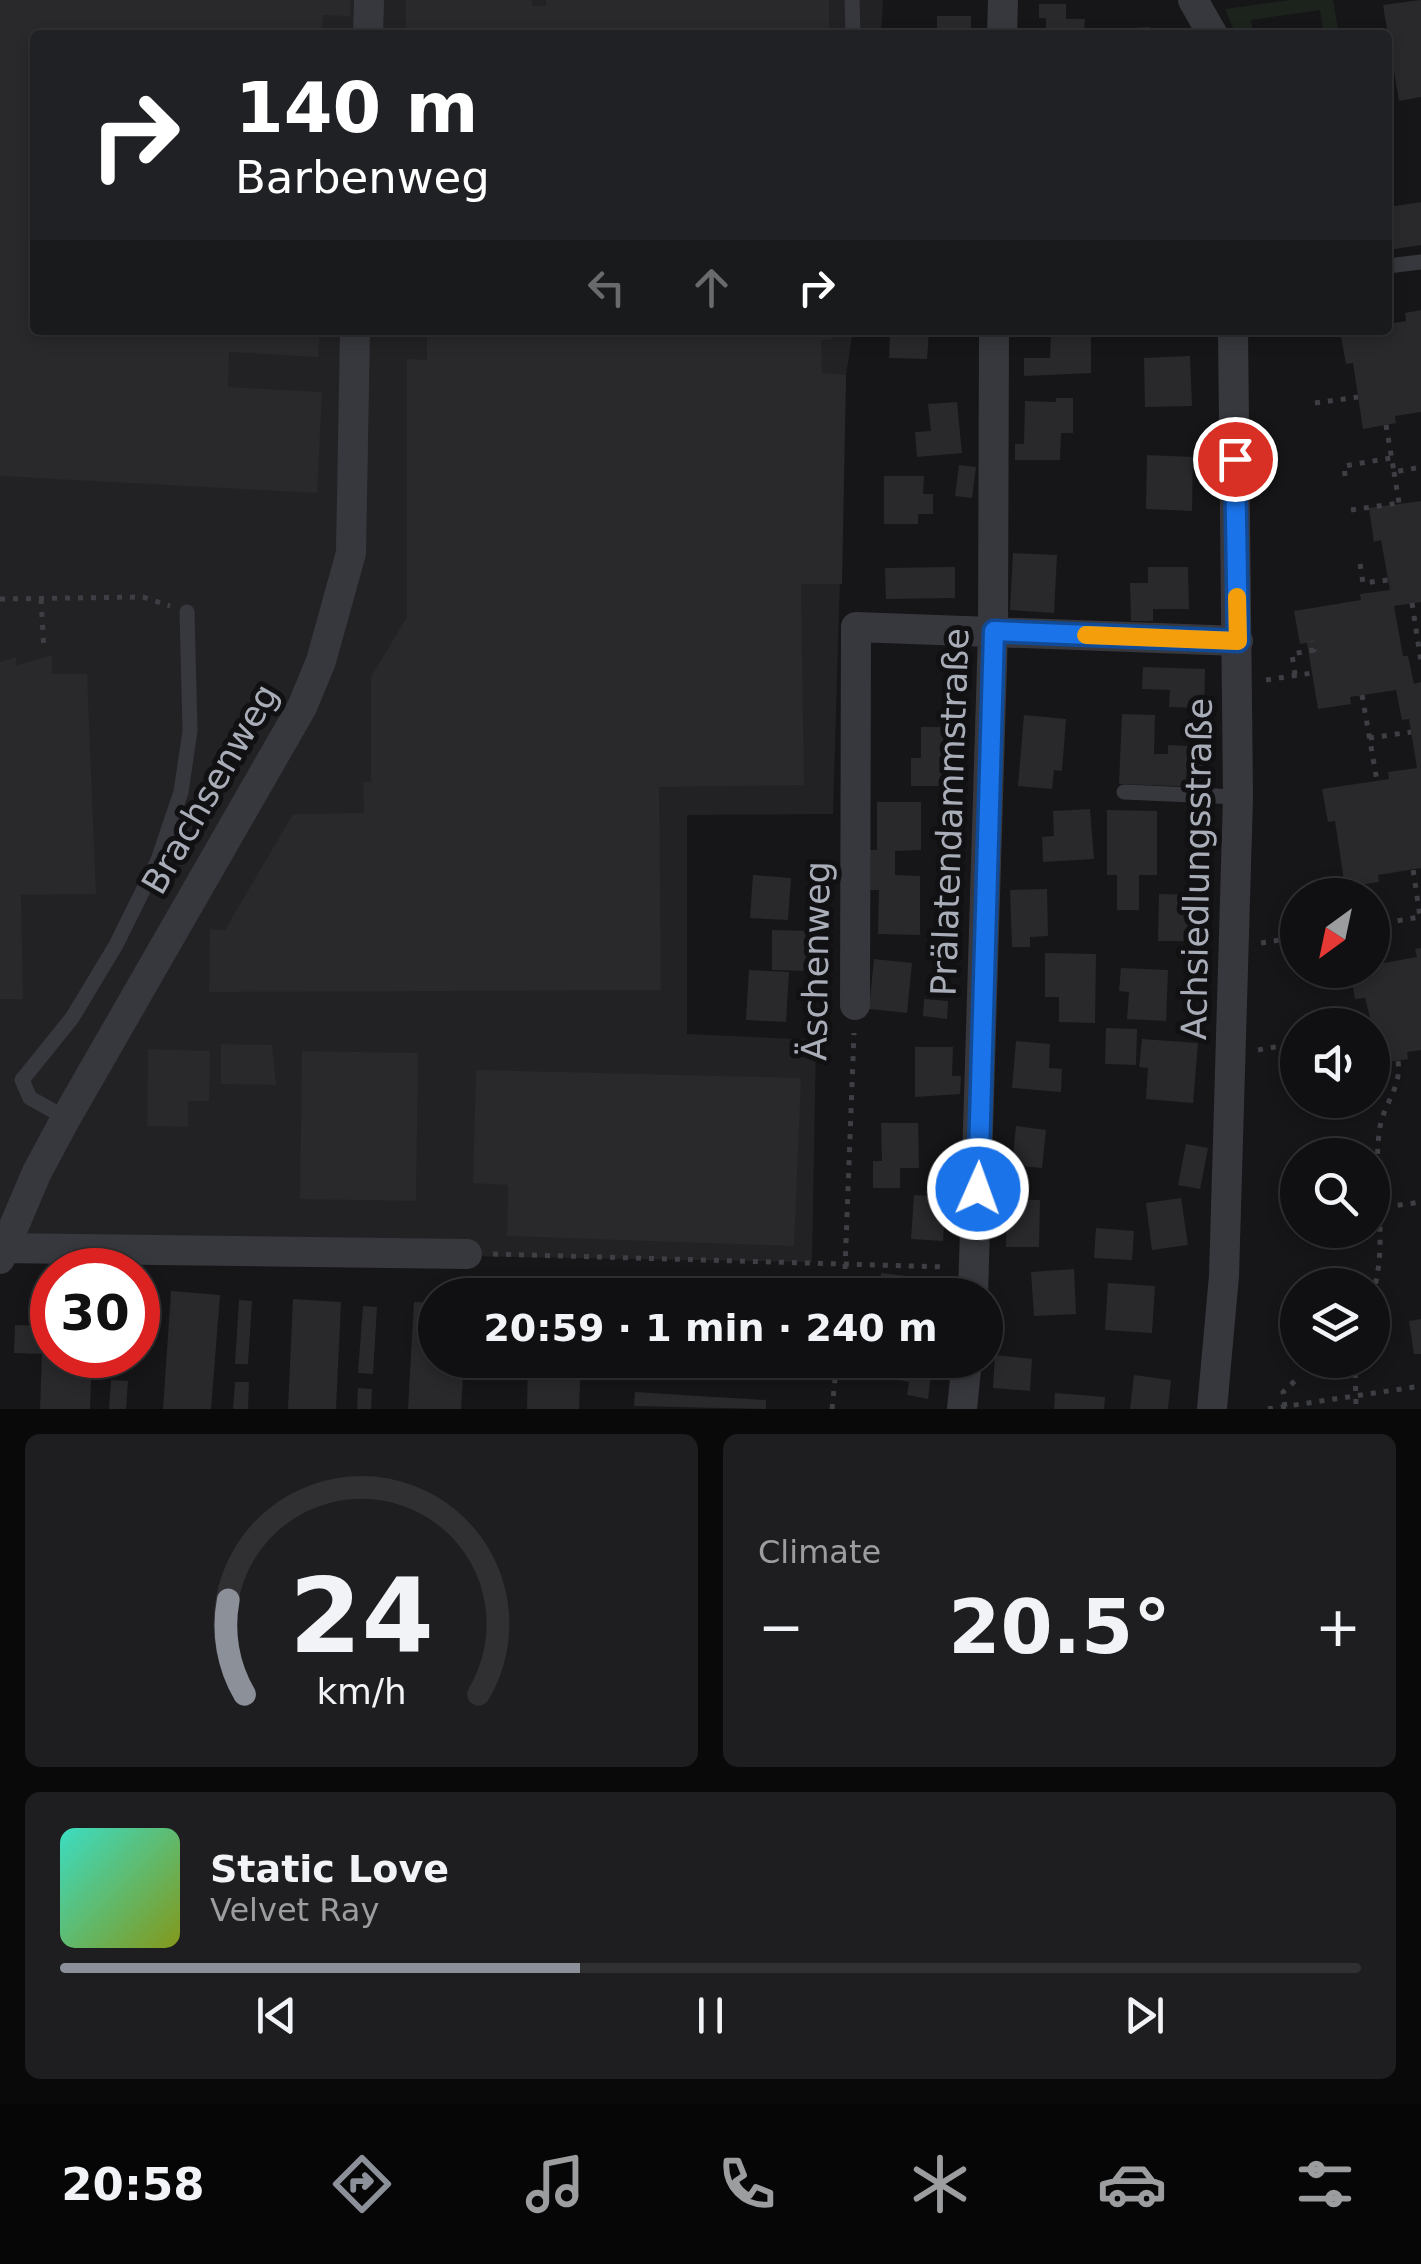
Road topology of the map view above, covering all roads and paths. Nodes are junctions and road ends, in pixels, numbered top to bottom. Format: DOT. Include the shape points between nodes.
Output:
graph roads {
  1 [pos="369,0"];
  2 [pos="852,0"];
  3 [pos="1003,0"];
  4 [pos="1193,0"];
  5 [pos="368,30"];
  6 [pos="852,30"];
  7 [pos="1002,30"];
  8 [pos="1210,30"];
  9 [pos="1421,262"];
  10 [pos="1392,266"];
  11 [pos="354,335"];
  12 [pos="994,335"];
  13 [pos="1234,335"];
  14 [pos="1358,397"];
  15 [pos="1314,403"];
  16 [pos="1386,425"];
  17 [pos="1391,458"];
  18 [pos="1421,467"];
  19 [pos="1394,472"];
  20 [pos="1345,476"];
  21 [pos="1351,510"];
  22 [pos="1360,564"];
  23 [pos="1388,580"];
  24 [pos="0,599"];
  25 [pos="41,599"];
  26 [pos="1412,603"];
  27 [pos="187,612"];
  28 [pos="994,631"];
  29 [pos="1238,641"];
  30 [pos="1312,641"];
  31 [pos="44,651"];
  32 [pos="1420,655"];
  33 [pos="1409,658"];
  34 [pos="1312,673"];
  35 [pos="1295,676"];
  36 [pos="1238,684"];
  37 [pos="1362,695"];
  38 [pos="1412,732"];
  39 [pos="1369,738"];
  40 [pos="1376,781"];
  41 [pos="1124,792"];
  42 [pos="1238,797"];
  43 [pos="1413,870"];
  44 [pos="1418,883"];
  45 [pos="1421,917"];
  46 [pos="1390,922"];
  47 [pos="1280,940"];
  48 [pos="1233,947"];
  49 [pos="855,1005"];
  50 [pos="1280,1045"];
  51 [pos="1230,1055"];
  52 [pos="1398,1061"];
  53 [pos="66,1118"];
  54 [pos="1379,1138"];
  55 [pos="1421,1202"];
  56 [pos="1411,1204"];
  57 [pos="1390,1207"];
  58 [pos="1421,1211"];
  59 [pos="1,1252"];
  60 [pos="466,1254"];
  61 [pos="846,1263"];
  62 [pos="845,1278"];
  63 [pos="947,1278"];
  64 [pos="974,1278"];
  65 [pos="835,1378"];
  66 [pos="965,1378"];
  67 [pos="1297,1378"];
  68 [pos="1355,1378"];
  69 [pos="1421,1386"];
  70 [pos="1354,1396"];
  71 [pos="1284,1408"];
  72 [pos="832,1409"];
  73 [pos="962,1409"];
  74 [pos="1212,1409"];
  75 [pos="1268,1409"];
  76 [pos="1356,1409"];
  1 -- 5 [label="street"];
  2 -- 6 [label="lane"];
  3 -- 7 [label="street"];
  4 -- 8 [label="street"];
  9 -- 10 [label="lane"];
  11 -- 53 [label="street, Brachsenweg" via="351,554 321,661 302,707"];
  12 -- 28 [label="street, Prälatendammstraße"];
  13 -- 29 [label="street, Achsiedlungsstraße"];
  14 -- 15 [label="path"];
  16 -- 17 [label="path"];
  17 -- 19 [label="path"];
  17 -- 20 [label="path" via="1344,466"];
  18 -- 19 [label="path"];
  19 -- 21 [label="path" via="1399,504"];
  22 -- 23 [label="path" via="1363,584"];
  24 -- 25 [label="path"];
  25 -- 27 [label="path" via="143,597"];
  25 -- 31 [label="path"];
  26 -- 32 [label="path"];
  27 -- 53 [label="lane" via="190,731 158,860 72,1018 22,1080 30,1098"];
  28 -- 29 [label="street"];
  28 -- 49 [label="street, Äschenweg" via="856,627"];
  28 -- 64 [label="street, Prälatendammstraße"];
  29 -- 36 [label="street, Achsiedlungsstraße"];
  30 -- 35 [label="path" via="1314,650 1292,654"];
  32 -- 33 [label="path"];
  34 -- 35 [label="path"];
  35 -- 36 [label="path"];
  36 -- 42 [label="street, Achsiedlungsstraße"];
  37 -- 39 [label="path"];
  38 -- 39 [label="path"];
  39 -- 40 [label="path"];
  41 -- 42 [label="lane"];
  42 -- 48 [label="street, Achsiedlungsstraße"];
  43 -- 44 [label="path"];
  44 -- 45 [label="path"];
  45 -- 46 [label="path"];
  47 -- 48 [label="path"];
  48 -- 51 [label="street, Achsiedlungsstraße"];
  49 -- 61 [label="path, Äschenweg"];
  50 -- 51 [label="path"];
  51 -- 74 [label="street, Achsiedlungsstraße" via="1224,1276"];
  52 -- 54 [label="path" via="1398,1083"];
  53 -- 59 [label="street, Brachsenweg"];
  55 -- 56 [label="path"];
  56 -- 57 [label="path"];
  56 -- 58 [label="path"];
  59 -- 60 [label="street, Brachsenweg"];
  60 -- 61 [label="path"];
  61 -- 62 [label="path, Äschenweg"];
  61 -- 63 [label="path"];
  65 -- 72 [label="path"];
  66 -- 73 [label="street"];
  67 -- 71 [label="path" via="1283,1392"];
  68 -- 70 [label="path"];
  69 -- 70 [label="path"];
  70 -- 71 [label="path"];
  70 -- 76 [label="path"];
  71 -- 75 [label="path"];
}
